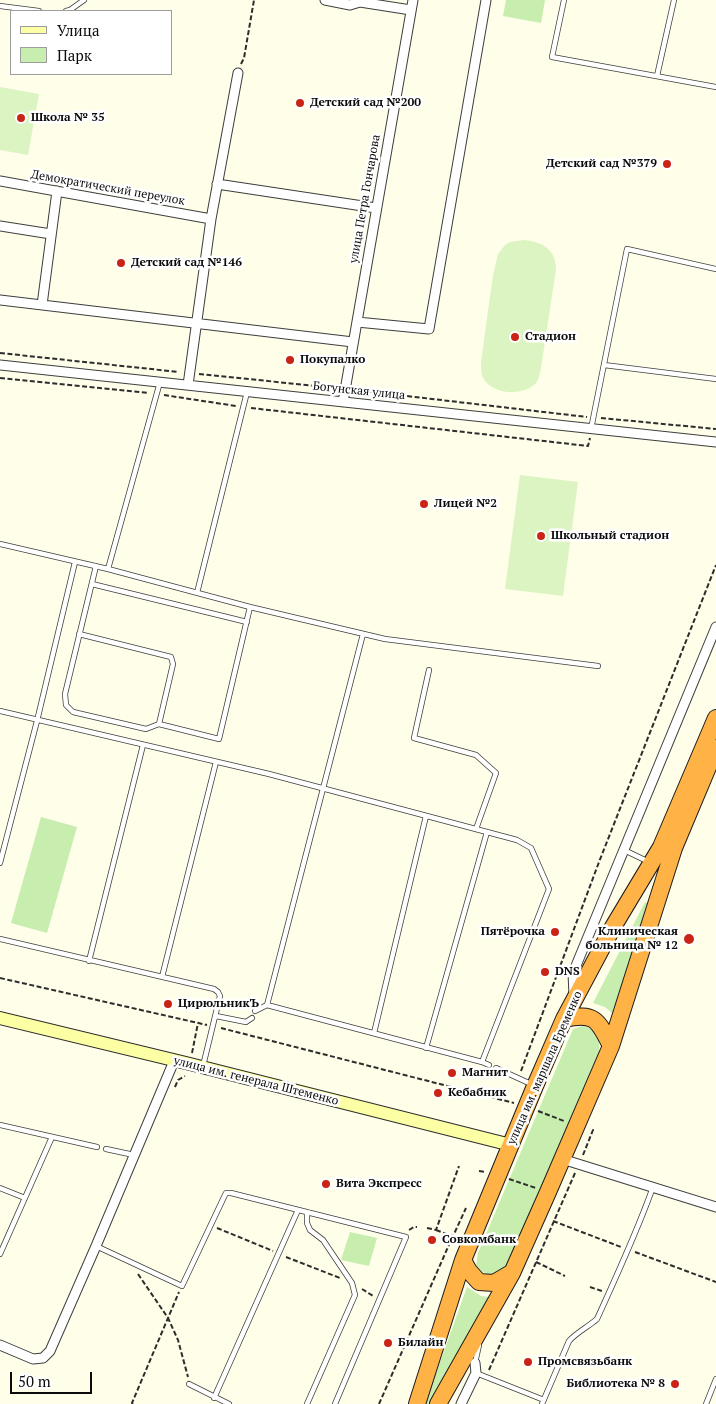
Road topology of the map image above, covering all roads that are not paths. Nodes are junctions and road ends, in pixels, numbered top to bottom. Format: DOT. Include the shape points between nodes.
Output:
graph roads {
  1 [pos="84,0"];
  2 [pos="324,0"];
  3 [pos="413,0"];
  4 [pos="486,0"];
  5 [pos="564,0"];
  6 [pos="674,0"];
  7 [pos="360,1"];
  8 [pos="0,6"];
  9 [pos="30,10"];
  10 [pos="70,10"];
  11 [pos="411,10"];
  12 [pos="238,73"];
  13 [pos="657,76"];
  14 [pos="716,87"];
  15 [pos="0,181"];
  16 [pos="217,184"];
  17 [pos="57,191"];
  18 [pos="376,208"];
  19 [pos="211,219"];
  20 [pos="0,226"];
  21 [pos="52,234"];
  22 [pos="716,269"];
  23 [pos="0,300"];
  24 [pos="42,305"];
  25 [pos="357,322"];
  26 [pos="196,324"];
  27 [pos="353,342"];
  28 [pos="0,365"];
  29 [pos="604,366"];
  30 [pos="716,379"];
  31 [pos="160,382"];
  32 [pos="188,385"];
  33 [pos="247,392"];
  34 [pos="343,402"];
  35 [pos="591,429"];
  36 [pos="716,442"];
  37 [pos="0,544"];
  38 [pos="75,562"];
  39 [pos="96,566"];
  40 [pos="108,570"];
  41 [pos="92,584"];
  42 [pos="197,593"];
  43 [pos="250,607"];
  44 [pos="247,622"];
  45 [pos="716,627"];
  46 [pos="80,634"];
  47 [pos="364,634"];
  48 [pos="598,666"];
  49 [pos="429,670"];
  50 [pos="0,711"];
  51 [pos="716,718"];
  52 [pos="37,720"];
  53 [pos="159,724"];
  54 [pos="143,745"];
  55 [pos="716,748"];
  56 [pos="216,762"];
  57 [pos="323,788"];
  58 [pos="426,816"];
  59 [pos="476,829"];
  60 [pos="487,832"];
  61 [pos="624,850"];
  62 [pos="0,863"];
  63 [pos="652,863"];
  64 [pos="0,939"];
  65 [pos="89,960"];
  66 [pos="162,977"];
  67 [pos="574,1002"];
  68 [pos="267,1006"];
  69 [pos="255,1012"];
  70 [pos="216,1016"];
  71 [pos="0,1018"];
  72 [pos="252,1018"];
  73 [pos="564,1019"];
  74 [pos="374,1033"];
  75 [pos="612,1046"];
  76 [pos="426,1048"];
  77 [pos="174,1061"];
  78 [pos="482,1062"];
  79 [pos="489,1065"];
  80 [pos="203,1067"];
  81 [pos="496,1068"];
  82 [pos="535,1086"];
  83 [pos="0,1125"];
  84 [pos="52,1137"];
  85 [pos="511,1145"];
  86 [pos="97,1147"];
  87 [pos="106,1149"];
  88 [pos="135,1156"];
  89 [pos="562,1159"];
  90 [pos="653,1187"];
  91 [pos="0,1188"];
  92 [pos="25,1198"];
  93 [pos="716,1207"];
  94 [pos="298,1210"];
  95 [pos="307,1212"];
  96 [pos="96,1246"];
  97 [pos="0,1254"];
  98 [pos="463,1260"];
  99 [pos="512,1273"];
  100 [pos="484,1323"];
  101 [pos="0,1345"];
  102 [pos="476,1368"];
  103 [pos="716,1379"];
  104 [pos="189,1384"];
  105 [pos="214,1398"];
  106 [pos="543,1402"];
  107 [pos="229,1404"];
  108 [pos="307,1404"];
  109 [pos="336,1404"];
  110 [pos="417,1404"];
  111 [pos="438,1404"];
  112 [pos="461,1404"];
  113 [pos="706,1404"];
  1 -- 10 [label="lane"];
  2 -- 7 [label="street" via="350,5"];
  3 -- 11 [label="street, улица Петра Гончарова"];
  4 -- 25 [label="street" via="429,329"];
  5 -- 13 [label="lane" via="552,57"];
  6 -- 13 [label="lane"];
  7 -- 11 [label="street"];
  8 -- 9 [label="lane"];
  11 -- 18 [label="street, улица Петра Гончарова"];
  12 -- 16 [label="street"];
  13 -- 14 [label="lane"];
  15 -- 17 [label="street, Демократический переулок"];
  16 -- 18 [label="street"];
  16 -- 19 [label="street"];
  17 -- 19 [label="street, Демократический переулок"];
  17 -- 21 [label="street"];
  18 -- 25 [label="street, улица Петра Гончарова"];
  19 -- 26 [label="street"];
  20 -- 21 [label="street"];
  21 -- 24 [label="street"];
  22 -- 29 [label="lane" via="627,249"];
  23 -- 24 [label="street"];
  24 -- 26 [label="street"];
  25 -- 27 [label="street, улица Петра Гончарова"];
  26 -- 27 [label="street"];
  26 -- 32 [label="street"];
  27 -- 34 [label="street, улица Петра Гончарова"];
  28 -- 31 [label="street, Богунская улица"];
  29 -- 30 [label="lane"];
  29 -- 35 [label="lane"];
  31 -- 32 [label="street, Богунская улица"];
  31 -- 40 [label="lane"];
  32 -- 33 [label="street, Богунская улица"];
  33 -- 34 [label="street, Богунская улица"];
  33 -- 42 [label="lane"];
  34 -- 35 [label="street, Богунская улица"];
  35 -- 36 [label="street, Богунская улица"];
  37 -- 38 [label="lane"];
  38 -- 39 [label="lane"];
  38 -- 52 [label="lane"];
  39 -- 40 [label="lane"];
  39 -- 41 [label="lane"];
  40 -- 42 [label="lane"];
  41 -- 44 [label="lane"];
  41 -- 46 [label="lane"];
  42 -- 43 [label="lane"];
  43 -- 44 [label="lane"];
  43 -- 47 [label="lane"];
  44 -- 53 [label="lane" via="219,739"];
  45 -- 61 [label="street"];
  46 -- 53 [label="lane" via="171,657 173,664"];
  46 -- 53 [label="lane" via="65,694 66,705 73,712 146,728"];
  47 -- 48 [label="lane"];
  47 -- 57 [label="lane"];
  49 -- 59 [label="lane" via="414,738 476,755 496,773"];
  50 -- 52 [label="lane"];
  51 -- 63 [label="highway, улица им. маршала Еременко"];
  52 -- 54 [label="lane"];
  52 -- 62 [label="lane"];
  54 -- 56 [label="lane"];
  54 -- 65 [label="lane"];
  55 -- 75 [label="highway" via="674,848"];
  56 -- 57 [label="lane"];
  56 -- 66 [label="lane"];
  57 -- 58 [label="lane"];
  57 -- 68 [label="lane"];
  58 -- 59 [label="lane"];
  58 -- 74 [label="lane"];
  59 -- 60 [label="lane"];
  60 -- 76 [label="lane"];
  60 -- 78 [label="lane" via="517,840 531,848 549,889"];
  61 -- 63 [label="lane"];
  61 -- 67 [label="street" via="573,973"];
  63 -- 67 [label="highway, улица им. маршала Еременко"];
  64 -- 65 [label="lane"];
  65 -- 66 [label="lane"];
  66 -- 70 [label="lane" via="214,989 220,996"];
  67 -- 73 [label="highway, улица им. маршала Еременко"];
  68 -- 69 [label="lane"];
  68 -- 74 [label="lane"];
  70 -- 72 [label="lane" via="246,1022"];
  70 -- 80 [label="lane"];
  71 -- 77 [label="street, улица им. генерала Штеменко"];
  73 -- 75 [label="highway" via="592,1017"];
  73 -- 82 [label="highway, улица им. маршала Еременко"];
  74 -- 76 [label="lane"];
  75 -- 89 [label="highway" via="585,1128"];
  76 -- 78 [label="lane"];
  77 -- 80 [label="street, улица им. генерала Штеменко"];
  77 -- 88 [label="street"];
  78 -- 79 [label="lane"];
  80 -- 85 [label="street, улица им. генерала Штеменко"];
  81 -- 82 [label="lane"];
  82 -- 85 [label="highway, улица им. маршала Еременко"];
  83 -- 84 [label="lane"];
  84 -- 86 [label="lane"];
  84 -- 92 [label="lane"];
  85 -- 98 [label="highway, улица им. маршала Еременко"];
  87 -- 88 [label="lane"];
  88 -- 96 [label="street"];
  89 -- 90 [label="street"];
  89 -- 99 [label="highway"];
  90 -- 93 [label="street"];
  90 -- 106 [label="lane" via="597,1319 568,1341"];
  91 -- 92 [label="lane"];
  92 -- 97 [label="lane"];
  94 -- 95 [label="lane"];
  94 -- 96 [label="lane" via="226,1193 182,1286"];
  94 -- 105 [label="lane"];
  95 -- 108 [label="lane" via="310,1230 323,1240 352,1283 355,1295"];
  95 -- 109 [label="lane" via="406,1237"];
  96 -- 101 [label="street" via="50,1351 43,1358 33,1359"];
  98 -- 99 [label="highway" via="479,1282 494,1283"];
  98 -- 110 [label="highway, улица им. маршала Еременко"];
  99 -- 100 [label="highway"];
  100 -- 102 [label="lane"];
  100 -- 111 [label="highway"];
  102 -- 106 [label="lane" via="486,1377"];
  102 -- 112 [label="street"];
  103 -- 113 [label="lane"];
  104 -- 105 [label="lane"];
  105 -- 107 [label="lane"];
}
